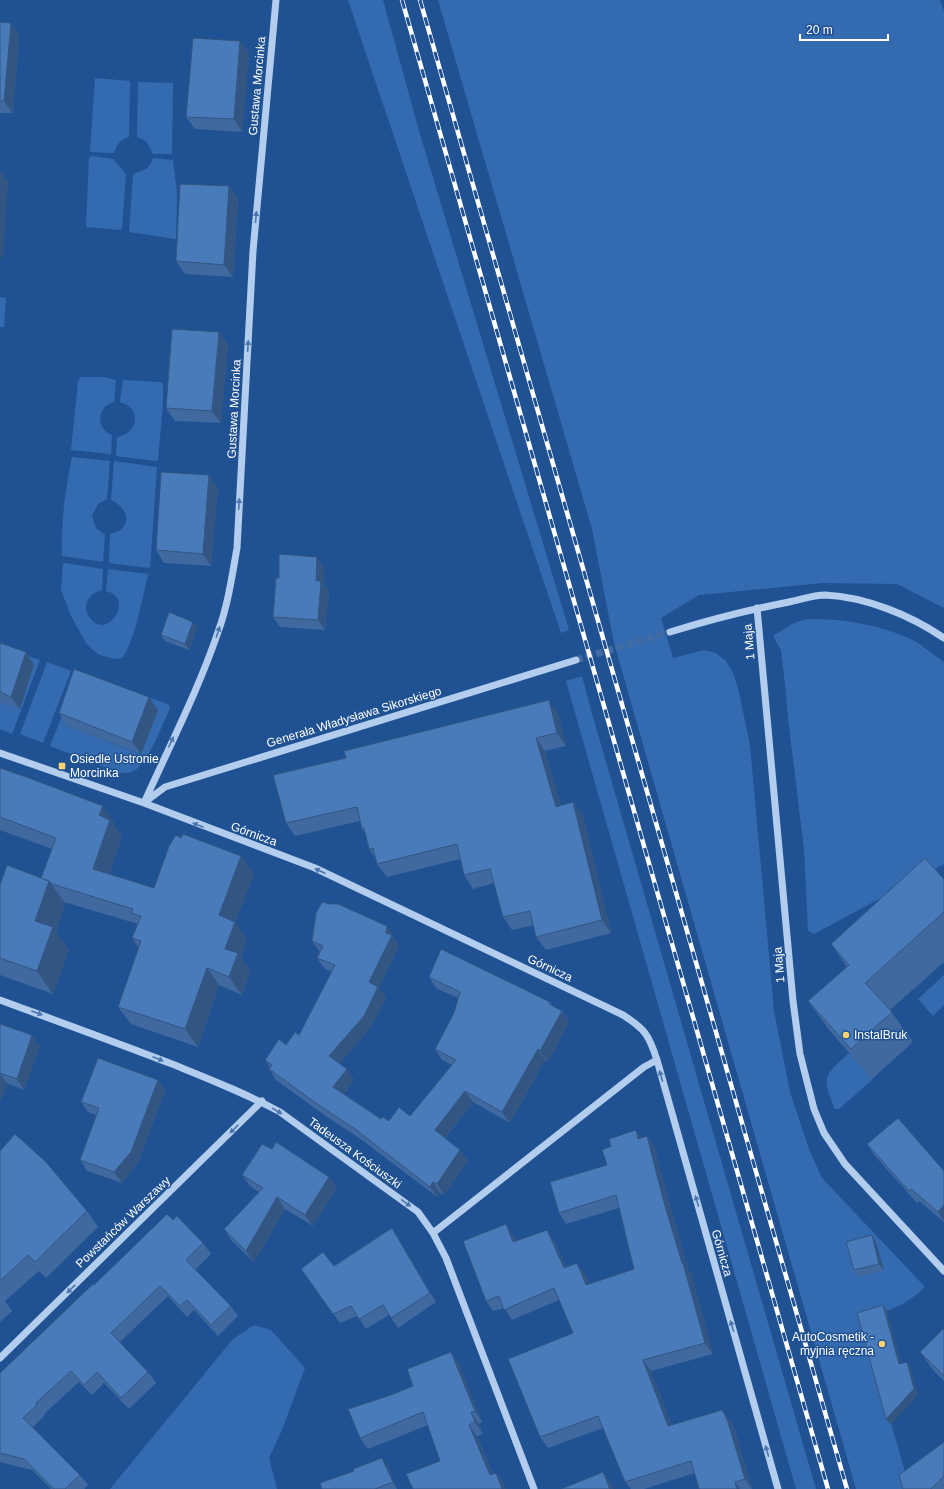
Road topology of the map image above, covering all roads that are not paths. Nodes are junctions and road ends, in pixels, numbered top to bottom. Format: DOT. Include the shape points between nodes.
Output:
graph roads {
  1 [pos="276,0"];
  2 [pos="757,608"];
  3 [pos="670,632"];
  4 [pos="944,638"];
  5 [pos="576,660"];
  6 [pos="0,753"];
  7 [pos="144,804"];
  8 [pos="0,1000"];
  9 [pos="657,1060"];
  10 [pos="262,1101"];
  11 [pos="433,1233"];
  12 [pos="944,1271"];
  13 [pos="0,1358"];
  14 [pos="534,1489"];
  15 [pos="778,1489"];
  7 -- 1 [label="street, Gustawa Morcinka, one-way" via="219,631 236,548 253,251"];
  2 -- 3 [label="street"];
  2 -- 4 [label="street" via="823,595 839,597 862,601 899,613 925,625"];
  2 -- 12 [label="street, 1 Maja" via="793,1001 800,1054 814,1109 824,1133 845,1164"];
  5 -- 7 [label="street, Generała Władysława Sikorskiego" via="165,786"];
  6 -- 7 [label="street, Górnicza"];
  9 -- 7 [label="street, Górnicza, one-way" via="646,1033 623,1015 315,868"];
  8 -- 10 [label="street, Tadeusza Kościuszki, one-way" via="115,1042"];
  9 -- 11 [label="street" via="644,1067"];
  15 -- 9 [label="street, Górnicza, one-way"];
  10 -- 11 [label="street, Tadeusza Kościuszki, one-way" via="418,1212"];
  10 -- 13 [label="street, Powstańców Warszawy, one-way"];
  11 -- 14 [label="street, Tadeusza Kościuszki" via="446,1258"];
}
